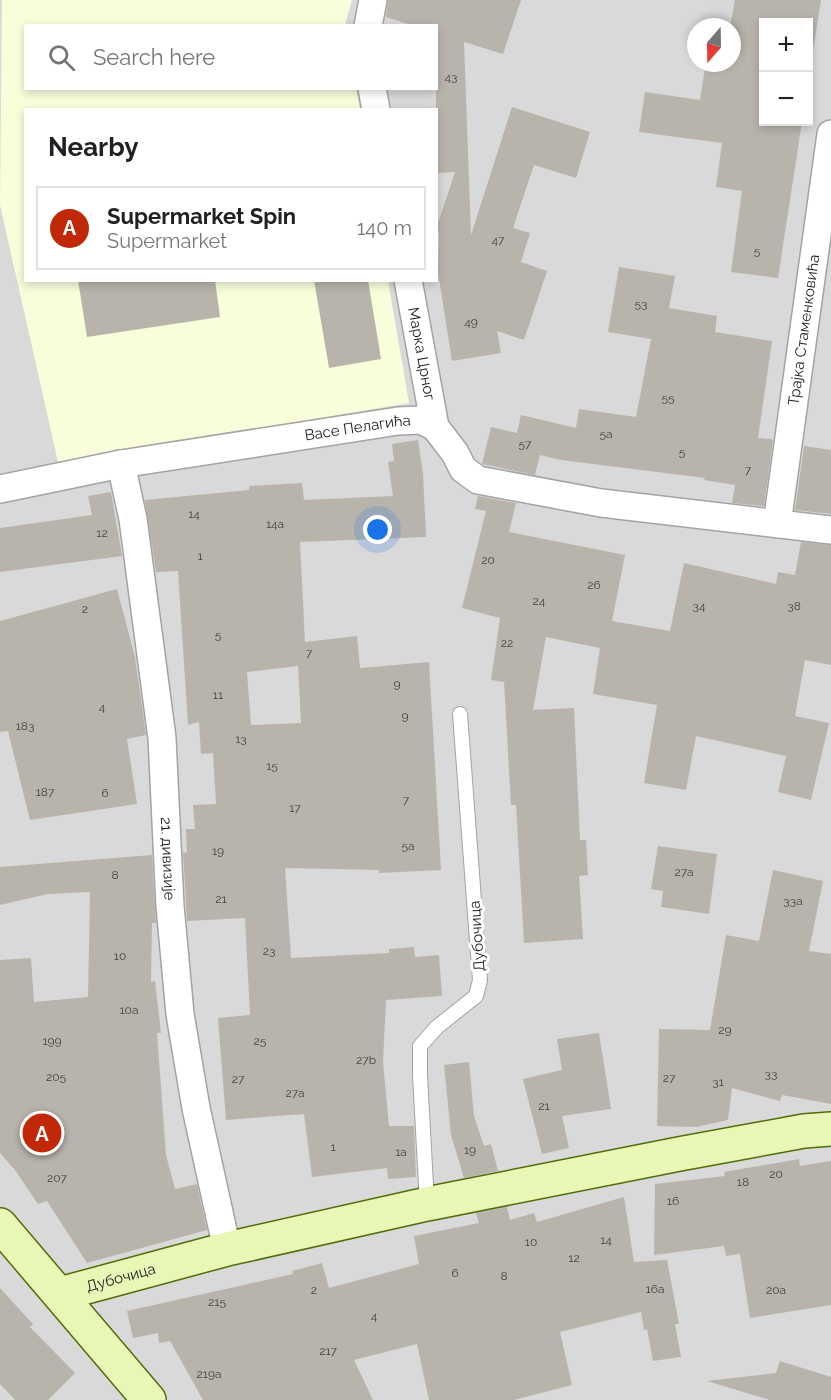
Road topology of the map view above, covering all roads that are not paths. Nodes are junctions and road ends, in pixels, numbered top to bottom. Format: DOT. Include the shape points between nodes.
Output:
graph roads {
  1 [pos="373,0"];
  2 [pos="368,24"];
  3 [pos="372,90"];
  4 [pos="376,108"];
  5 [pos="831,134"];
  6 [pos="408,282"];
  7 [pos="435,427"];
  8 [pos="122,464"];
  9 [pos="0,489"];
  10 [pos="777,524"];
  11 [pos="831,531"];
  12 [pos="460,714"];
  13 [pos="831,1129"];
  14 [pos="427,1204"];
  15 [pos="0,1225"];
  16 [pos="226,1249"];
  17 [pos="60,1294"];
  18 [pos="149,1400"];
  1 -- 2 [label="street"];
  3 -- 4 [label="street"];
  5 -- 10 [label="street, Трајка Стаменковића"];
  6 -- 7 [label="street, Марка Црног"];
  7 -- 8 [label="street, Васе Пелагића" via="421,420 398,421"];
  7 -- 10 [label="street" via="463,470 478,480 601,503"];
  8 -- 9 [label="street, Васе Пелагића"];
  8 -- 16 [label="street, 21. дивизије" via="162,738 180,1014"];
  10 -- 11 [label="street"];
  12 -- 14 [label="lane, Дубочица" via="480,980 476,996 420,1046"];
  13 -- 14 [label="street, Дубочица" via="679,1154"];
  14 -- 16 [label="street, Дубочица"];
  15 -- 17 [label="street"];
  16 -- 17 [label="street, Дубочица"];
  17 -- 18 [label="street"];
}
